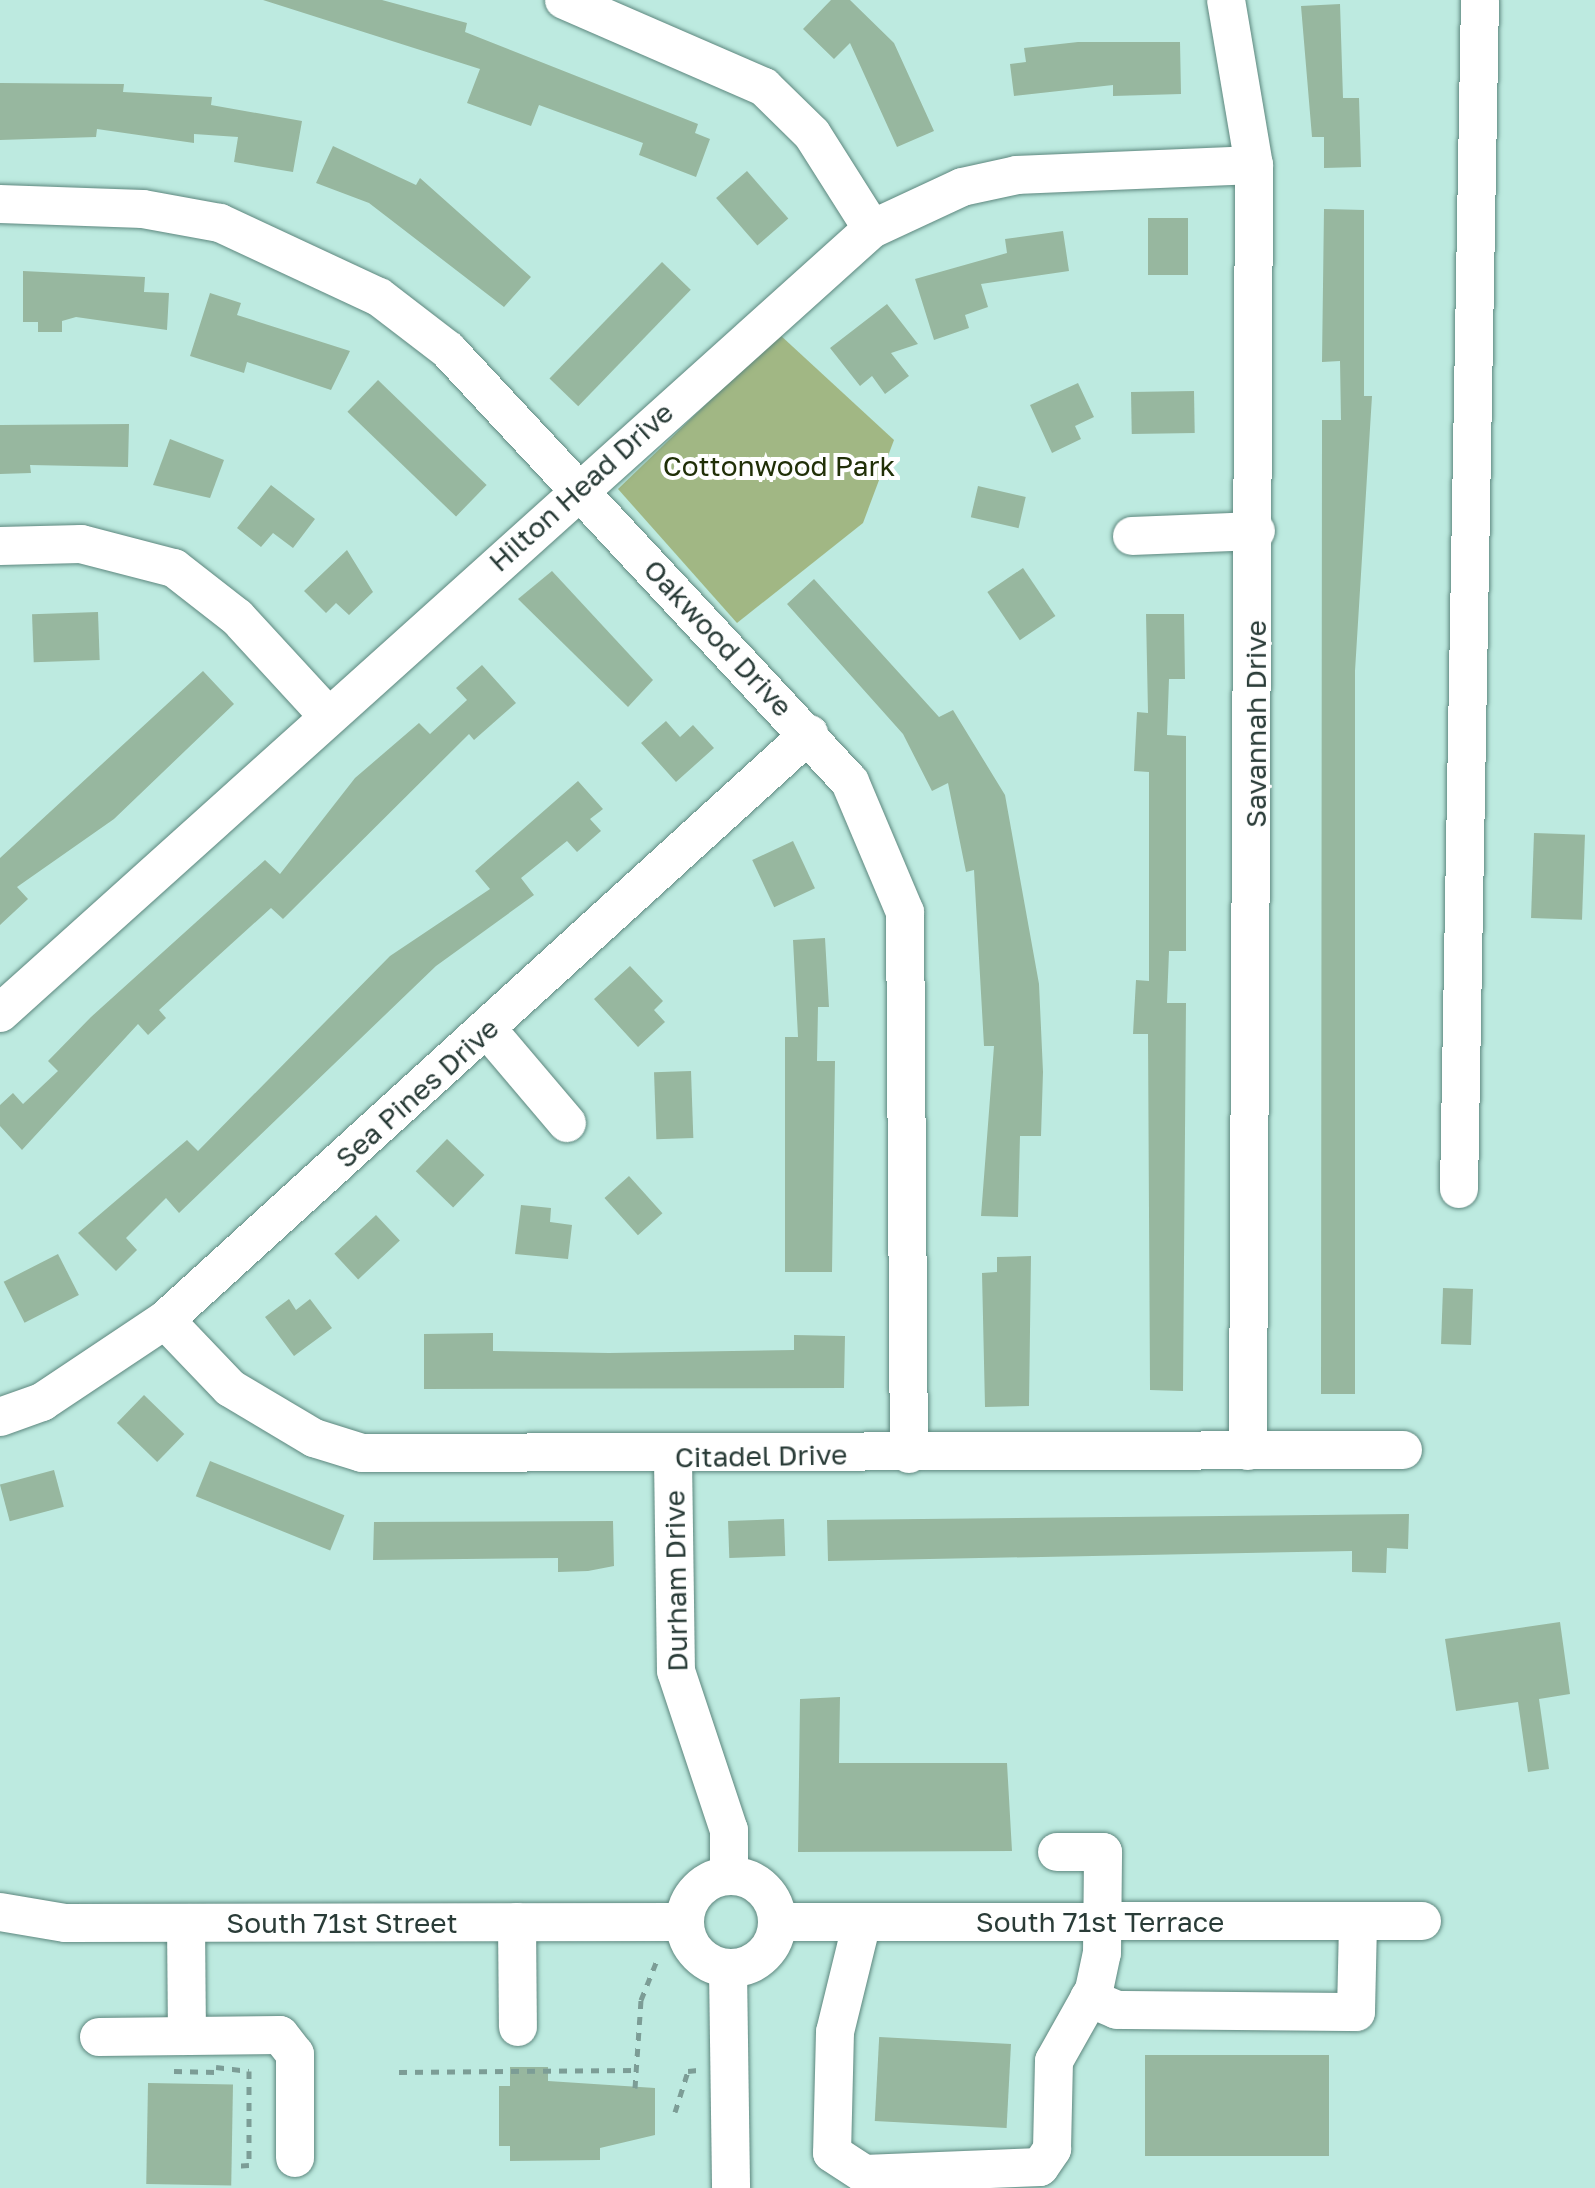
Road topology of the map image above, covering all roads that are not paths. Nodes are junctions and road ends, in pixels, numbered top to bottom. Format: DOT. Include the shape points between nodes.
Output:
graph roads {
  1 [pos="564,0"];
  2 [pos="1226,0"];
  3 [pos="1480,0"];
  4 [pos="1254,165"];
  5 [pos="0,204"];
  6 [pos="872,229"];
  7 [pos="578,491"];
  8 [pos="1256,531"];
  9 [pos="1132,536"];
  10 [pos="0,546"];
  11 [pos="327,715"];
  12 [pos="808,734"];
  13 [pos="0,1014"];
  14 [pos="488,1030"];
  15 [pos="566,1123"];
  16 [pos="1458,1189"];
  17 [pos="165,1320"];
  18 [pos="0,1417"];
  19 [pos="1403,1450"];
  20 [pos="1248,1452"];
  21 [pos="909,1454"];
  22 [pos="674,1458"];
  23 [pos="1057,1852"];
  24 [pos="730,1875"];
  25 [pos="0,1912"];
  26 [pos="1422,1921"];
  27 [pos="517,1922"];
  28 [pos="684,1922"];
  29 [pos="778,1922"];
  30 [pos="862,1922"];
  31 [pos="1103,1922"];
  32 [pos="186,1923"];
  33 [pos="1358,1923"];
  34 [pos="728,1969"];
  35 [pos="1089,1998"];
  36 [pos="518,2027"];
  37 [pos="187,2036"];
  38 [pos="98,2037"];
  39 [pos="296,2158"];
  40 [pos="730,2188"];
  1 -- 6 [label="street" via="764,87 812,134"];
  2 -- 4 [label="street, Savannah Drive"];
  3 -- 16 [label="street"];
  4 -- 6 [label="street, Hilton Head Drive" via="1018,174 962,187"];
  4 -- 8 [label="street, Savannah Drive"];
  5 -- 7 [label="street, Oakwood Drive" via="143,208 220,223 308,258 448,350"];
  6 -- 7 [label="street, Hilton Head Drive"];
  7 -- 11 [label="street, Hilton Head Drive"];
  7 -- 12 [label="street, Oakwood Drive"];
  8 -- 9 [label="street"];
  8 -- 20 [label="street, Savannah Drive"];
  10 -- 11 [label="street" via="81,544 174,568 237,618"];
  11 -- 13 [label="street, Hilton Head Drive"];
  12 -- 14 [label="street, Sea Pines Drive"];
  12 -- 21 [label="street, Oakwood Drive" via="850,782 906,912"];
  14 -- 15 [label="street"];
  14 -- 17 [label="street, Sea Pines Drive"];
  17 -- 18 [label="street, Sea Pines Drive" via="42,1402"];
  17 -- 22 [label="street, Citadel Drive" via="230,1388 314,1438 362,1453"];
  19 -- 20 [label="street, Citadel Drive"];
  20 -- 21 [label="street, Citadel Drive"];
  21 -- 22 [label="street, Citadel Drive"];
  22 -- 24 [label="street, Durham Drive" via="676,1671 729,1830"];
  23 -- 31 [label="street" via="1103,1852"];
  24 -- 28 [label="street" via="700,1887"];
  24 -- 29 [label="street" via="764,1889"];
  25 -- 32 [label="street, South 71st Street" via="65,1924"];
  26 -- 33 [label="street, South 71st Terrace"];
  27 -- 28 [label="street, South 71st Street"];
  27 -- 32 [label="street, South 71st Street"];
  27 -- 36 [label="street"];
  28 -- 34 [label="street" via="702,1958"];
  29 -- 30 [label="street, South 71st Terrace"];
  29 -- 34 [label="street" via="766,1954"];
  30 -- 31 [label="street, South 71st Terrace"];
  30 -- 35 [label="street" via="834,2032 830,2136 843,2167 864,2174 1025,2169 1050,2160 1054,2061"];
  31 -- 33 [label="street, South 71st Terrace"];
  31 -- 35 [label="street"];
  32 -- 37 [label="street"];
  33 -- 35 [label="street" via="1356,2012 1116,2010"];
  34 -- 40 [label="street"];
  37 -- 38 [label="street"];
  37 -- 39 [label="street" via="280,2034 294,2054"];
}
